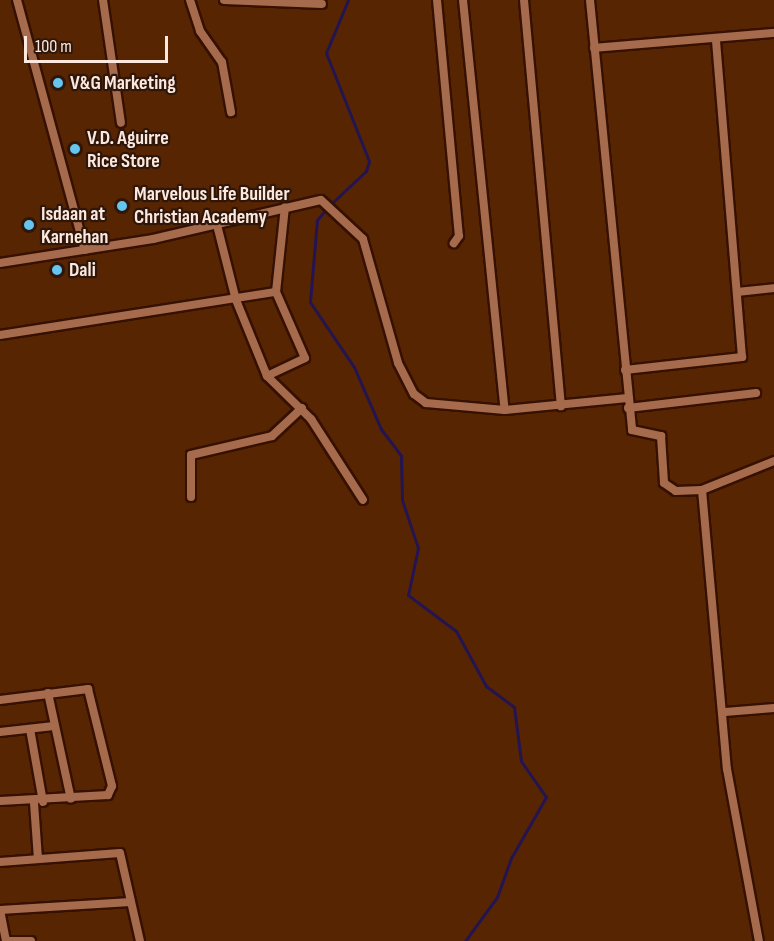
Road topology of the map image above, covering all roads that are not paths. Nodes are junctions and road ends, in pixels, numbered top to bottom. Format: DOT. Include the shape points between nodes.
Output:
graph roads {
  1 [pos="17,0"];
  2 [pos="103,0"];
  3 [pos="190,0"];
  4 [pos="224,0"];
  5 [pos="437,0"];
  6 [pos="463,0"];
  7 [pos="524,0"];
  8 [pos="590,0"];
  9 [pos="322,4"];
  10 [pos="774,33"];
  11 [pos="716,39"];
  12 [pos="594,48"];
  13 [pos="231,112"];
  14 [pos="121,123"];
  15 [pos="285,207"];
  16 [pos="217,225"];
  17 [pos="454,243"];
  18 [pos="85,250"];
  19 [pos="0,263"];
  20 [pos="774,288"];
  21 [pos="276,292"];
  22 [pos="737,292"];
  23 [pos="236,300"];
  24 [pos="0,335"];
  25 [pos="626,370"];
  26 [pos="267,376"];
  27 [pos="756,393"];
  28 [pos="628,403"];
  29 [pos="561,406"];
  30 [pos="302,408"];
  31 [pos="505,410"];
  32 [pos="774,461"];
  33 [pos="702,490"];
  34 [pos="191,497"];
  35 [pos="363,500"];
  36 [pos="48,693"];
  37 [pos="0,700"];
  38 [pos="774,708"];
  39 [pos="725,712"];
  40 [pos="54,726"];
  41 [pos="30,729"];
  42 [pos="0,732"];
  43 [pos="71,799"];
  44 [pos="0,801"];
  45 [pos="39,803"];
  46 [pos="38,859"];
  47 [pos="0,862"];
  48 [pos="131,902"];
  49 [pos="0,910"];
  50 [pos="6,941"];
  51 [pos="31,941"];
  52 [pos="140,941"];
  53 [pos="759,941"];
  1 -- 18 [label="street"];
  2 -- 14 [label="street"];
  3 -- 13 [label="street" via="200,31 222,62"];
  4 -- 9 [label="street"];
  5 -- 17 [label="street" via="459,236"];
  6 -- 31 [label="street"];
  7 -- 29 [label="street"];
  8 -- 12 [label="street"];
  10 -- 11 [label="street"];
  11 -- 12 [label="street"];
  11 -- 22 [label="street"];
  12 -- 25 [label="street"];
  15 -- 16 [label="street"];
  15 -- 21 [label="street"];
  15 -- 31 [label="street" via="308,200 325,202 363,239 398,363 414,394 441,407"];
  16 -- 18 [label="street"];
  16 -- 23 [label="street"];
  18 -- 19 [label="street"];
  20 -- 22 [label="street"];
  21 -- 23 [label="street"];
  21 -- 26 [label="street" via="305,358"];
  22 -- 25 [label="street" via="742,357"];
  23 -- 24 [label="street"];
  23 -- 26 [label="street"];
  25 -- 28 [label="street"];
  26 -- 30 [label="street"];
  27 -- 28 [label="street"];
  28 -- 29 [label="street"];
  28 -- 33 [label="street" via="635,435 661,436 668,488"];
  29 -- 31 [label="street"];
  30 -- 34 [label="street" via="272,436 191,455"];
  30 -- 35 [label="street"];
  32 -- 33 [label="street"];
  33 -- 39 [label="street"];
  36 -- 37 [label="street"];
  36 -- 40 [label="street"];
  36 -- 43 [label="street" via="88,689 105,752 112,792"];
  38 -- 39 [label="street"];
  39 -- 53 [label="street" via="727,769"];
  40 -- 41 [label="street"];
  40 -- 43 [label="street"];
  41 -- 42 [label="street"];
  41 -- 45 [label="street"];
  43 -- 45 [label="street"];
  44 -- 45 [label="street"];
  45 -- 46 [label="street"];
  46 -- 47 [label="street"];
  46 -- 48 [label="street" via="120,854"];
  48 -- 49 [label="street"];
  48 -- 52 [label="street"];
  49 -- 50 [label="street"];
  50 -- 51 [label="street"];
}
